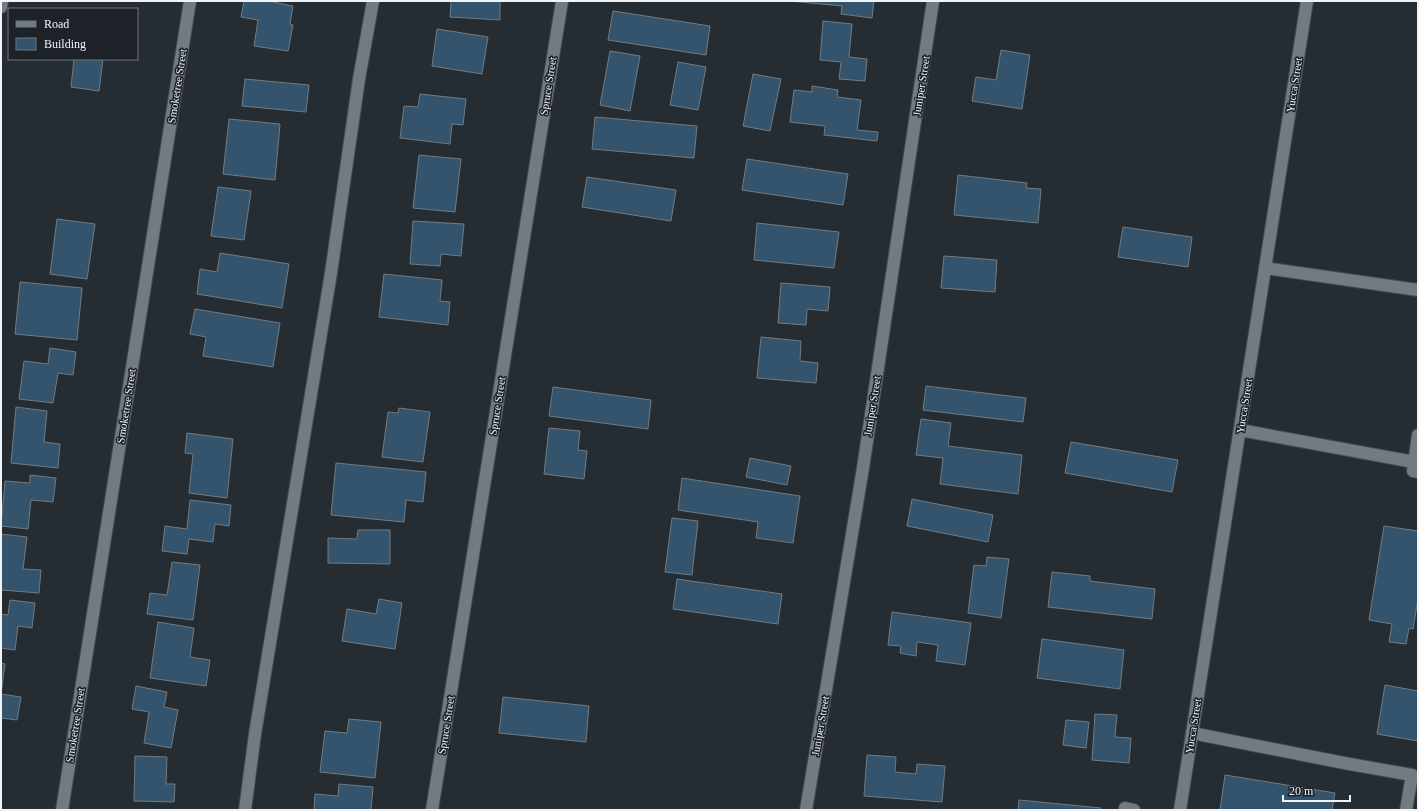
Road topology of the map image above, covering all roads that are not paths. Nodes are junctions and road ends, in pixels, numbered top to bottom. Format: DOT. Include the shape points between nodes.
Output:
graph roads {
  1 [pos="2,1"];
  2 [pos="190,1"];
  3 [pos="373,1"];
  4 [pos="562,1"];
  5 [pos="933,1"];
  6 [pos="1307,1"];
  7 [pos="1,7"];
  8 [pos="1265,268"];
  9 [pos="1418,290"];
  10 [pos="1240,430"];
  11 [pos="1418,435"];
  12 [pos="1416,467"];
  13 [pos="1192,732"];
  14 [pos="62,810"];
  15 [pos="245,810"];
  16 [pos="432,810"];
  17 [pos="806,810"];
  18 [pos="1180,810"];
  19 [pos="1406,810"];
  1 -- 7 [label="street"];
  2 -- 14 [label="street, Smoketree Street"];
  3 -- 15 [label="street"];
  4 -- 16 [label="street, Spruce Street"];
  5 -- 17 [label="street, Juniper Street" via="863,468"];
  6 -- 8 [label="street, Yucca Street"];
  8 -- 9 [label="street"];
  8 -- 10 [label="street, Yucca Street"];
  10 -- 12 [label="street"];
  10 -- 13 [label="street, Yucca Street"];
  11 -- 12 [label="street"];
  13 -- 18 [label="street, Yucca Street"];
  13 -- 19 [label="street" via="1412,775"];
}
